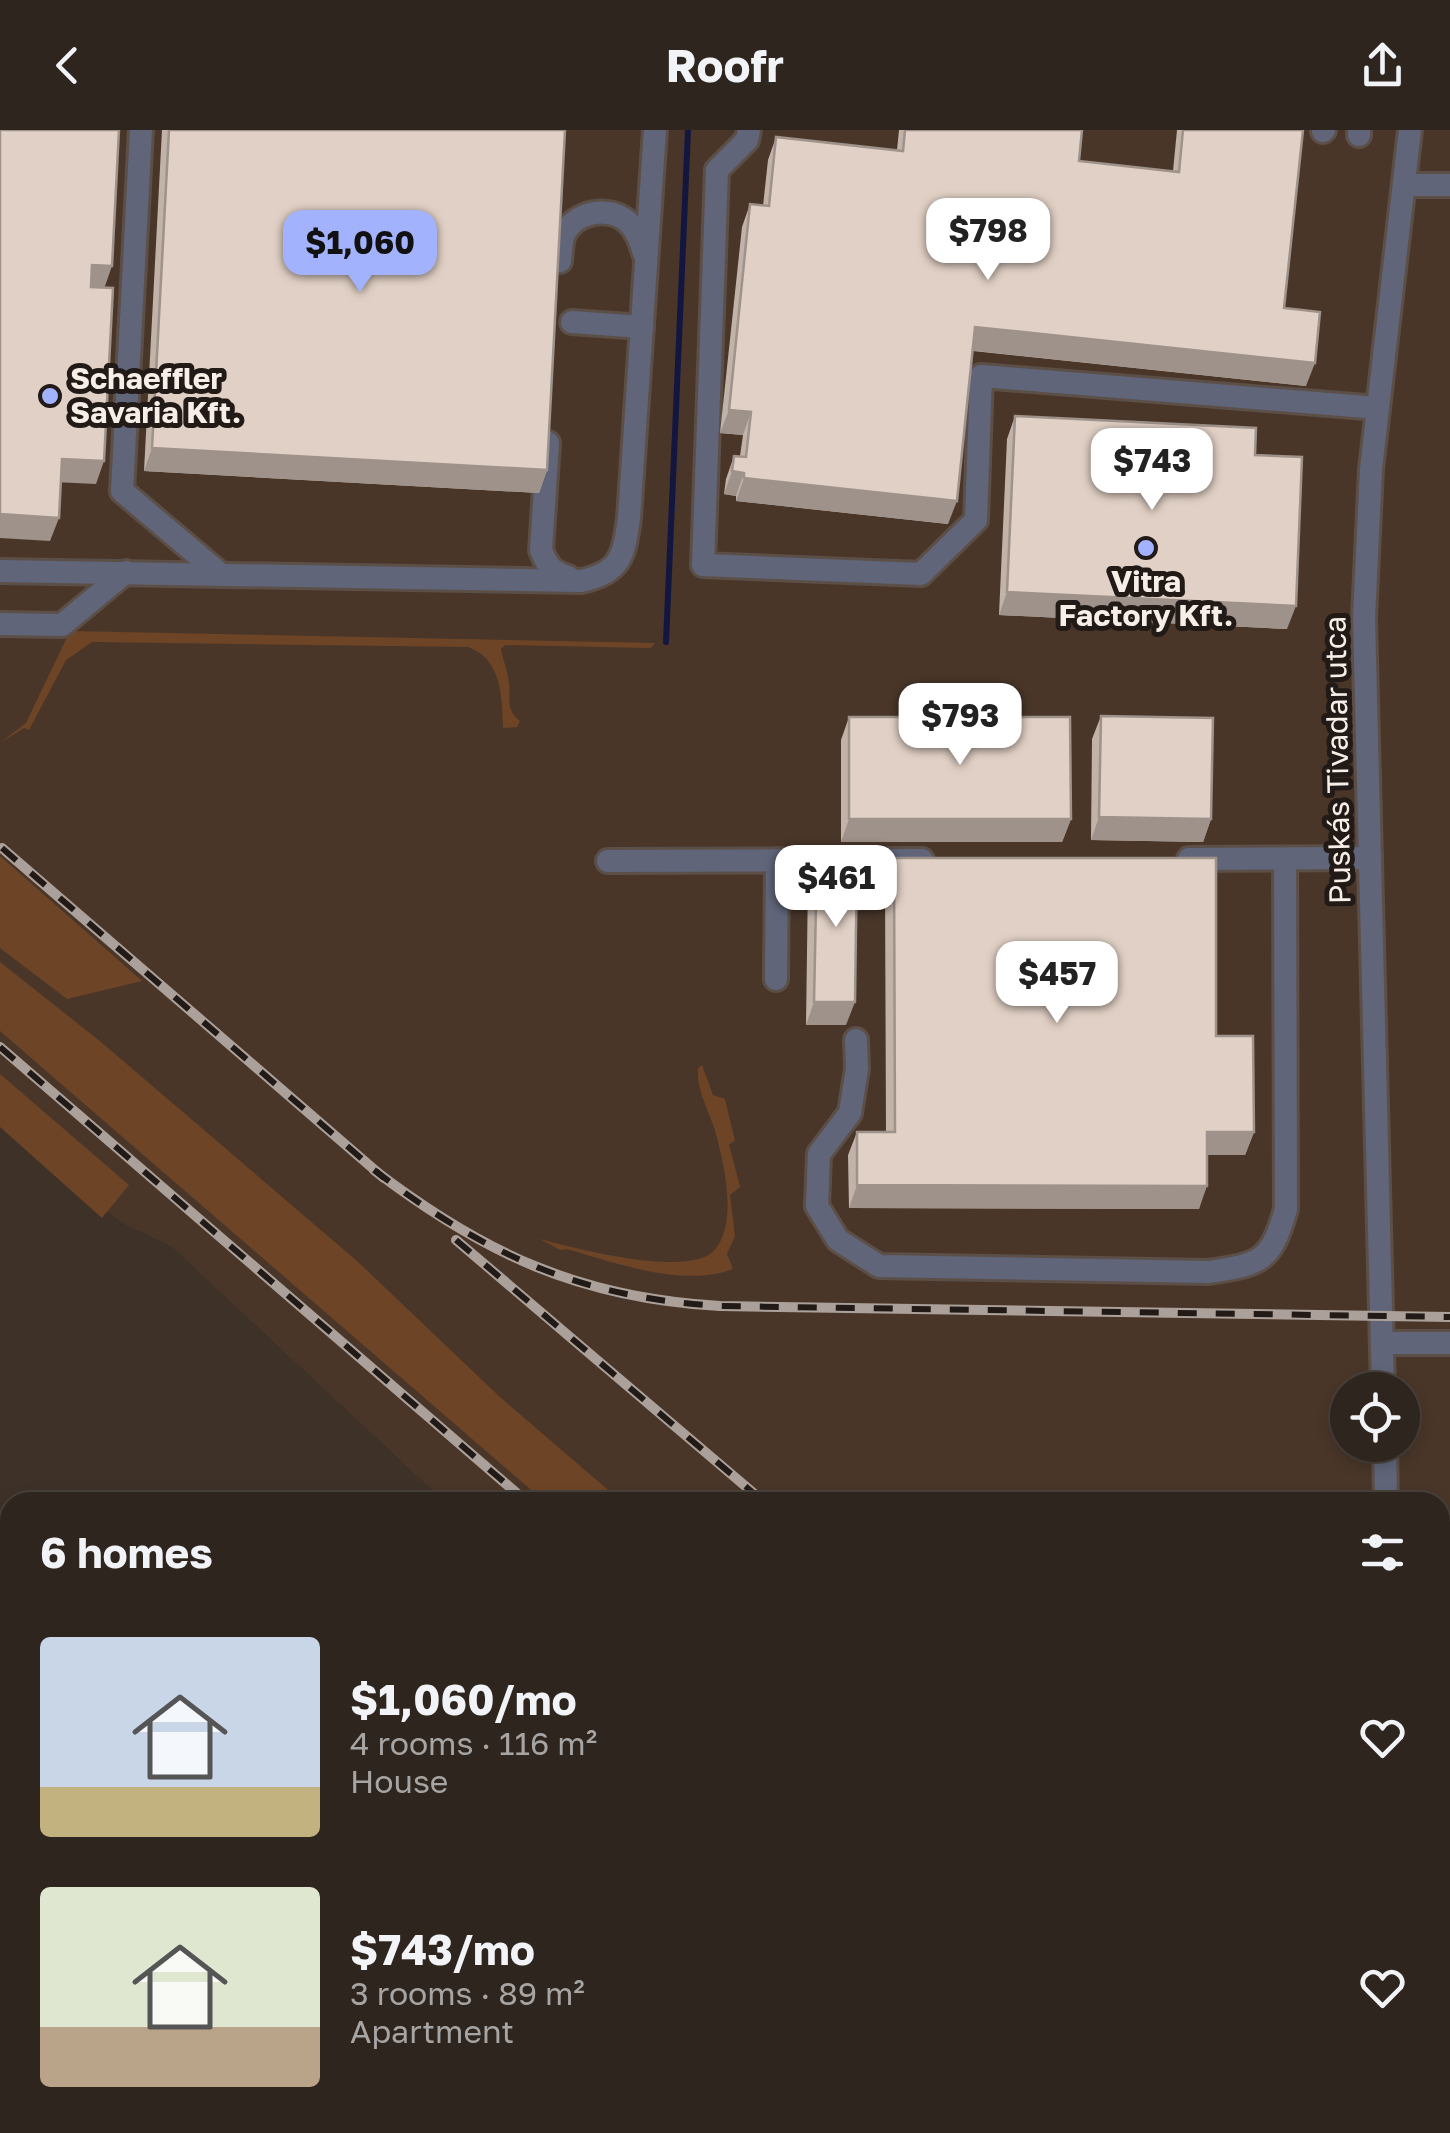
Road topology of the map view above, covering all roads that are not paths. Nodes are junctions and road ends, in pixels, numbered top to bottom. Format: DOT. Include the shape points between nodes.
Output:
graph roads {
  1 [pos="141,130"];
  2 [pos="655,130"];
  3 [pos="749,130"];
  4 [pos="1410,130"];
  5 [pos="652,178"];
  6 [pos="1404,185"];
  7 [pos="1450,185"];
  8 [pos="622,218"];
  9 [pos="560,261"];
  10 [pos="646,261"];
  11 [pos="572,322"];
  12 [pos="642,327"];
  13 [pos="1378,408"];
  14 [pos="550,416"];
  15 [pos="0,571"];
  16 [pos="126,572"];
  17 [pos="220,573"];
  18 [pos="581,580"];
  19 [pos="0,624"];
  20 [pos="1370,858"];
  21 [pos="1168,859"];
  22 [pos="1285,859"];
  23 [pos="777,860"];
  24 [pos="953,860"];
  25 [pos="608,861"];
  26 [pos="776,979"];
  27 [pos="856,1040"];
  28 [pos="1382,1343"];
  29 [pos="1450,1343"];
  30 [pos="1383,1372"];
  31 [pos="1385,1462"];
  32 [pos="1386,1492"];
  1 -- 17 [label="street" via="122,491"];
  2 -- 5 [label="street"];
  3 -- 13 [label="street" via="717,170 703,565 921,574 976,520 981,376"];
  4 -- 6 [label="street, Puskás Tivadar utca"];
  5 -- 8 [label="street"];
  5 -- 10 [label="street"];
  6 -- 7 [label="street"];
  6 -- 13 [label="street, Puskás Tivadar utca" via="1384,263"];
  8 -- 9 [label="street" via="581,216 562,238"];
  8 -- 10 [label="street" via="640,238"];
  10 -- 12 [label="street"];
  11 -- 12 [label="street"];
  12 -- 18 [label="street" via="625,552 605,576"];
  13 -- 20 [label="street, Puskás Tivadar utca" via="1364,618"];
  14 -- 18 [label="street" via="541,550 554,573"];
  15 -- 16 [label="street"];
  16 -- 17 [label="street"];
  16 -- 19 [label="street" via="62,625"];
  17 -- 18 [label="street"];
  20 -- 22 [label="street"];
  20 -- 28 [label="street, Puskás Tivadar utca"];
  21 -- 22 [label="street"];
  22 -- 27 [label="street" via="1286,1209 1277,1241 1251,1266 1208,1272 879,1266 838,1240 818,1206 820,1154 850,1114"];
  23 -- 24 [label="street"];
  23 -- 25 [label="street"];
  23 -- 26 [label="street"];
  28 -- 29 [label="street"];
  28 -- 30 [label="street, Puskás Tivadar utca"];
  31 -- 32 [label="street"];
}
